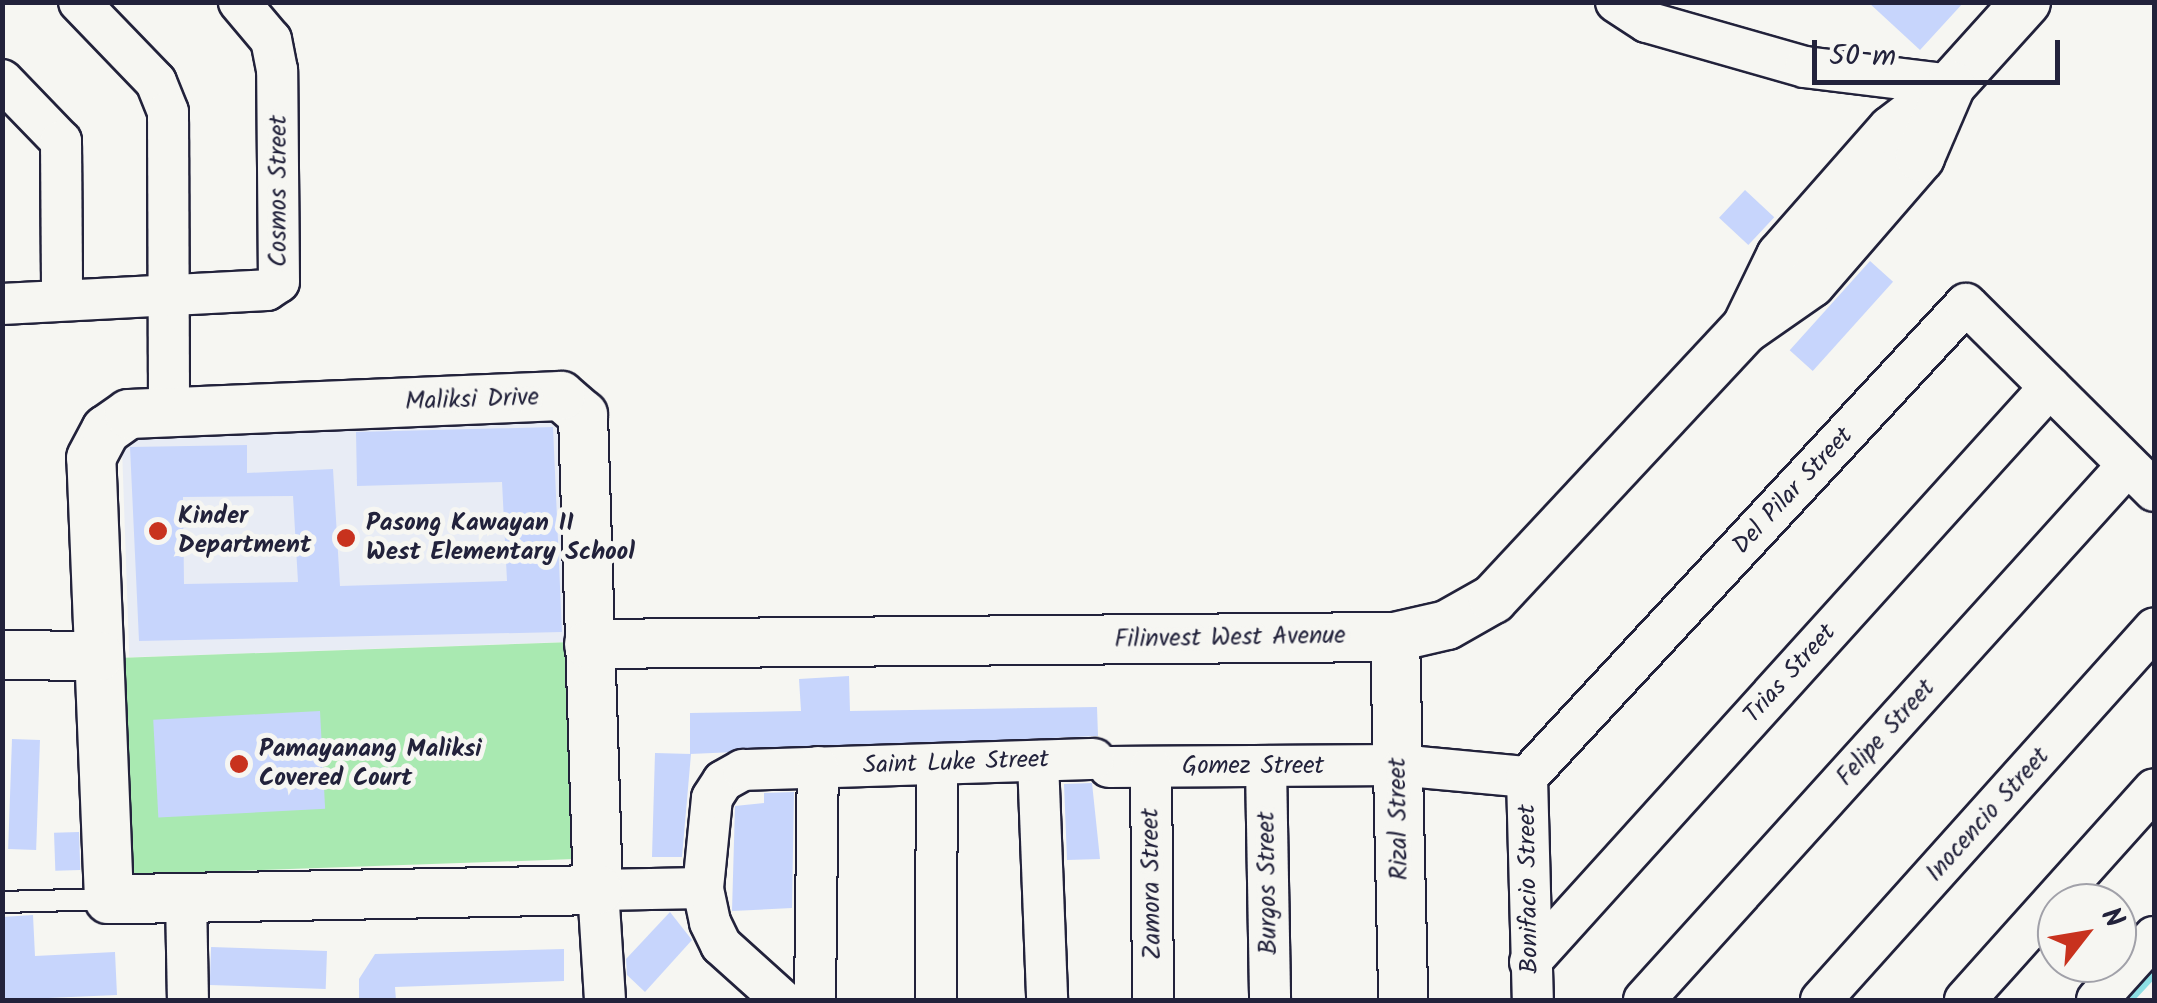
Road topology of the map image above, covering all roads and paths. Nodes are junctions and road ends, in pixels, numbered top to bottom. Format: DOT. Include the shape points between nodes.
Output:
graph roads {
  1 [pos="79,2"];
  2 [pos="240,2"];
  3 [pos="2026,2"];
  4 [pos="1633,9"];
  5 [pos="2,80"];
  6 [pos="1950,85"];
  7 [pos="62,298"];
  8 [pos="172,298"];
  9 [pos="2,304"];
  10 [pos="2050,387"];
  11 [pos="169,413"];
  12 [pos="2142,478"];
  13 [pos="2154,629"];
  14 [pos="1395,637"];
  15 [pos="589,644"];
  16 [pos="2,655"];
  17 [pos="99,656"];
  18 [pos="1038,761"];
  19 [pos="1101,763"];
  20 [pos="937,764"];
  21 [pos="1266,766"];
  22 [pos="1398,766"];
  23 [pos="818,767"];
  24 [pos="1151,767"];
  25 [pos="1527,777"];
  26 [pos="2154,788"];
  27 [pos="703,888"];
  28 [pos="598,890"];
  29 [pos="186,898"];
  30 [pos="108,900"];
  31 [pos="2,902"];
  32 [pos="2154,937"];
  33 [pos="1532,981"];
  34 [pos="188,1000"];
  35 [pos="605,1000"];
  36 [pos="782,1000"];
  37 [pos="815,1000"];
  38 [pos="936,1000"];
  39 [pos="1048,1000"];
  40 [pos="1154,1000"];
  41 [pos="1270,1000"];
  42 [pos="1403,1000"];
  43 [pos="1644,1000"];
  44 [pos="1822,1000"];
  45 [pos="1964,1000"];
  46 [pos="2097,1000"];
  1 -- 8 [label="street" via="156,82 168,112"];
  2 -- 8 [label="street, Cosmos Street" via="271,40 278,70 284,270 268,290"];
  3 -- 6 [label="street, Filinvest West Avenue"];
  4 -- 6 [label="street" via="1805,67"];
  5 -- 7 [label="street" via="61,141"];
  6 -- 14 [label="street, Filinvest West Avenue" via="1892,130 1781,256 1746,329 1493,599 1446,625"];
  7 -- 8 [label="street, Cosmos Street"];
  7 -- 9 [label="street, Cosmos Street"];
  8 -- 11 [label="street"];
  10 -- 12 [label="street, Del Pilar Street"];
  10 -- 25 [label="street, Del Pilar Street" via="1966,304"];
  10 -- 33 [label="street, Trias Street"];
  11 -- 15 [label="street, Maliksi Drive" via="573,401 583,415"];
  11 -- 17 [label="street, Maliksi Drive" via="129,414 106,430 90,458"];
  12 -- 43 [label="street, Felipe Street"];
  13 -- 44 [label="street, Inocencio Street"];
  14 -- 15 [label="street, Filinvest West Avenue"];
  14 -- 22 [label="street, Rizal Street"];
  15 -- 28 [label="street, Maliksi Drive"];
  16 -- 17 [label="street"];
  17 -- 30 [label="street, Maliksi Drive"];
  18 -- 19 [label="street, Saint Luke Street"];
  18 -- 20 [label="street, Saint Luke Street"];
  18 -- 39 [label="street"];
  19 -- 24 [label="street, Gomez Street"];
  20 -- 23 [label="street, Saint Luke Street"];
  20 -- 38 [label="street"];
  21 -- 22 [label="street, Gomez Street"];
  21 -- 24 [label="street, Gomez Street"];
  21 -- 41 [label="street, Burgos Street"];
  22 -- 25 [label="street"];
  22 -- 42 [label="street, Rizal Street"];
  23 -- 27 [label="street, Saint Luke Street" via="742,770 723,782 712,798"];
  23 -- 37 [label="street"];
  24 -- 40 [label="street, Zamora Street"];
  25 -- 33 [label="street, Bonifacio Street"];
  26 -- 45 [label="street"];
  27 -- 28 [label="street"];
  27 -- 36 [label="street" via="722,945"];
  28 -- 29 [label="street"];
  28 -- 35 [label="street"];
  29 -- 30 [label="street"];
  29 -- 34 [label="street"];
  30 -- 31 [label="lane"];
  32 -- 46 [label="street"];
}
